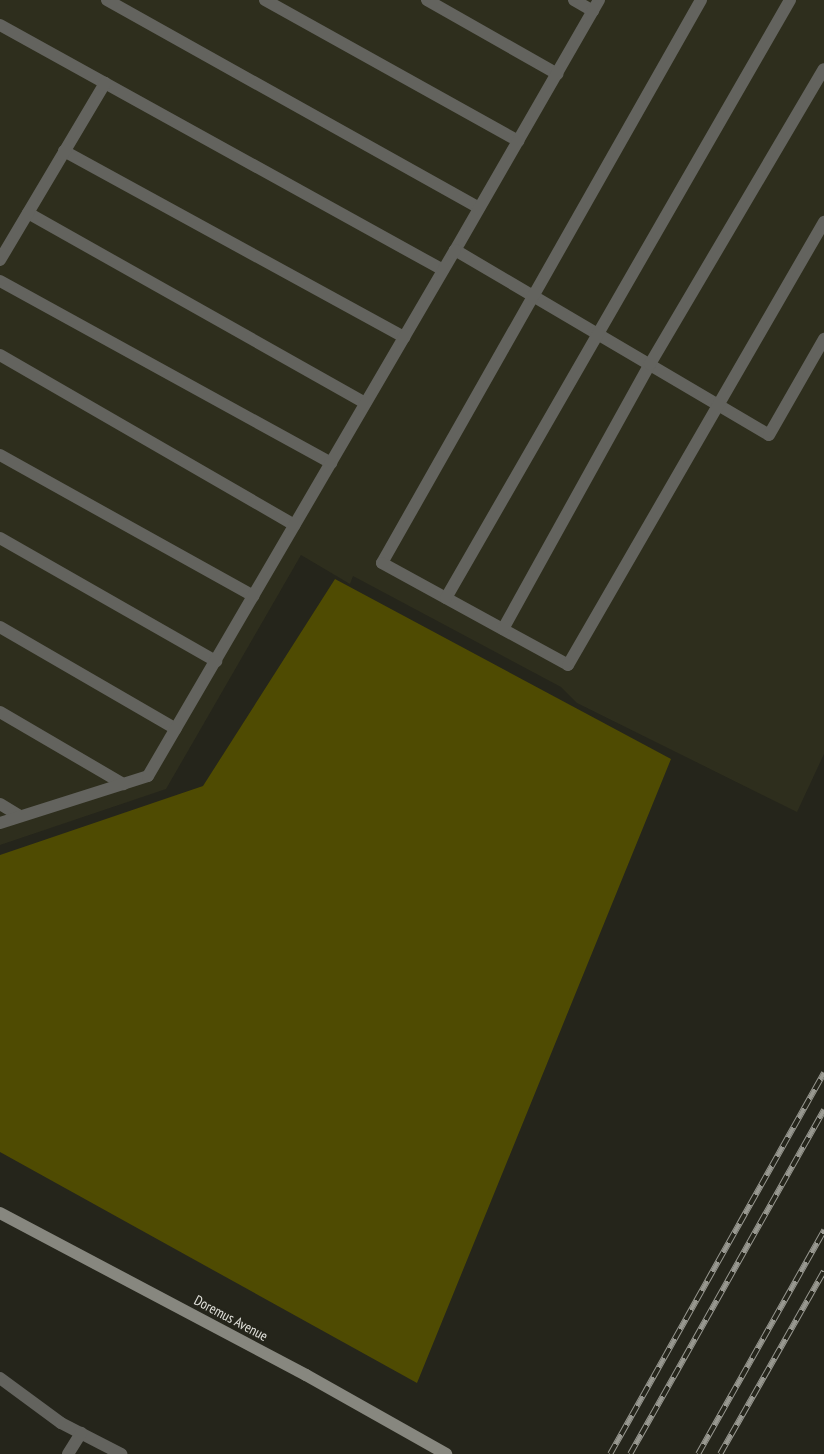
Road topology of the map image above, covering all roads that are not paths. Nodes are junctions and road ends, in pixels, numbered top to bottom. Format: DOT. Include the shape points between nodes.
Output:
graph roads {
  1 [pos="108,0"];
  2 [pos="265,0"];
  3 [pos="428,0"];
  4 [pos="574,0"];
  5 [pos="701,0"];
  6 [pos="790,0"];
  7 [pos="596,6"];
  8 [pos="0,25"];
  9 [pos="824,68"];
  10 [pos="557,74"];
  11 [pos="105,83"];
  12 [pos="518,141"];
  13 [pos="64,151"];
  14 [pos="479,208"];
  15 [pos="28,213"];
  16 [pos="824,222"];
  17 [pos="455,250"];
  18 [pos="0,260"];
  19 [pos="443,270"];
  20 [pos="0,281"];
  21 [pos="533,296"];
  22 [pos="598,334"];
  23 [pos="404,337"];
  24 [pos="824,339"];
  25 [pos="0,355"];
  26 [pos="650,364"];
  27 [pos="365,403"];
  28 [pos="719,404"];
  29 [pos="0,455"];
  30 [pos="331,462"];
  31 [pos="294,526"];
  32 [pos="0,538"];
  33 [pos="253,596"];
  34 [pos="446,598"];
  35 [pos="0,627"];
  36 [pos="503,629"];
  37 [pos="216,661"];
  38 [pos="0,712"];
  39 [pos="176,729"];
  40 [pos="123,784"];
  41 [pos="0,804"];
  42 [pos="20,816"];
  43 [pos="0,822"];
  44 [pos="0,1213"];
  45 [pos="0,1378"];
  46 [pos="81,1433"];
  47 [pos="68,1454"];
  48 [pos="121,1454"];
  49 [pos="446,1454"];
  1 -- 14 [label="lane"];
  2 -- 12 [label="lane"];
  3 -- 10 [label="lane"];
  4 -- 7 [label="lane"];
  5 -- 21 [label="lane"];
  6 -- 22 [label="lane"];
  7 -- 10 [label="lane"];
  8 -- 11 [label="lane"];
  9 -- 26 [label="lane"];
  10 -- 12 [label="lane"];
  11 -- 13 [label="lane"];
  11 -- 19 [label="lane"];
  12 -- 14 [label="lane"];
  13 -- 15 [label="lane"];
  13 -- 23 [label="lane"];
  14 -- 17 [label="lane"];
  15 -- 18 [label="lane"];
  15 -- 27 [label="lane"];
  16 -- 28 [label="lane"];
  17 -- 19 [label="lane"];
  17 -- 21 [label="lane"];
  19 -- 23 [label="lane"];
  20 -- 30 [label="lane"];
  21 -- 22 [label="lane"];
  21 -- 34 [label="lane" via="382,563"];
  22 -- 26 [label="lane"];
  22 -- 34 [label="lane"];
  23 -- 27 [label="lane"];
  24 -- 28 [label="lane" via="769,435"];
  25 -- 31 [label="lane"];
  26 -- 28 [label="lane"];
  26 -- 36 [label="lane"];
  27 -- 30 [label="lane"];
  28 -- 36 [label="lane" via="568,665"];
  29 -- 33 [label="lane"];
  30 -- 31 [label="lane"];
  31 -- 33 [label="lane"];
  32 -- 37 [label="lane"];
  33 -- 37 [label="lane"];
  34 -- 36 [label="lane"];
  35 -- 39 [label="lane"];
  37 -- 39 [label="lane"];
  38 -- 40 [label="lane"];
  39 -- 40 [label="lane" via="148,776"];
  40 -- 42 [label="lane"];
  41 -- 42 [label="lane"];
  42 -- 43 [label="lane"];
  44 -- 49 [label="main road, Doremus Avenue" via="306,1375"];
  45 -- 46 [label="lane" via="61,1423"];
  46 -- 47 [label="lane"];
  46 -- 48 [label="lane"];
}
